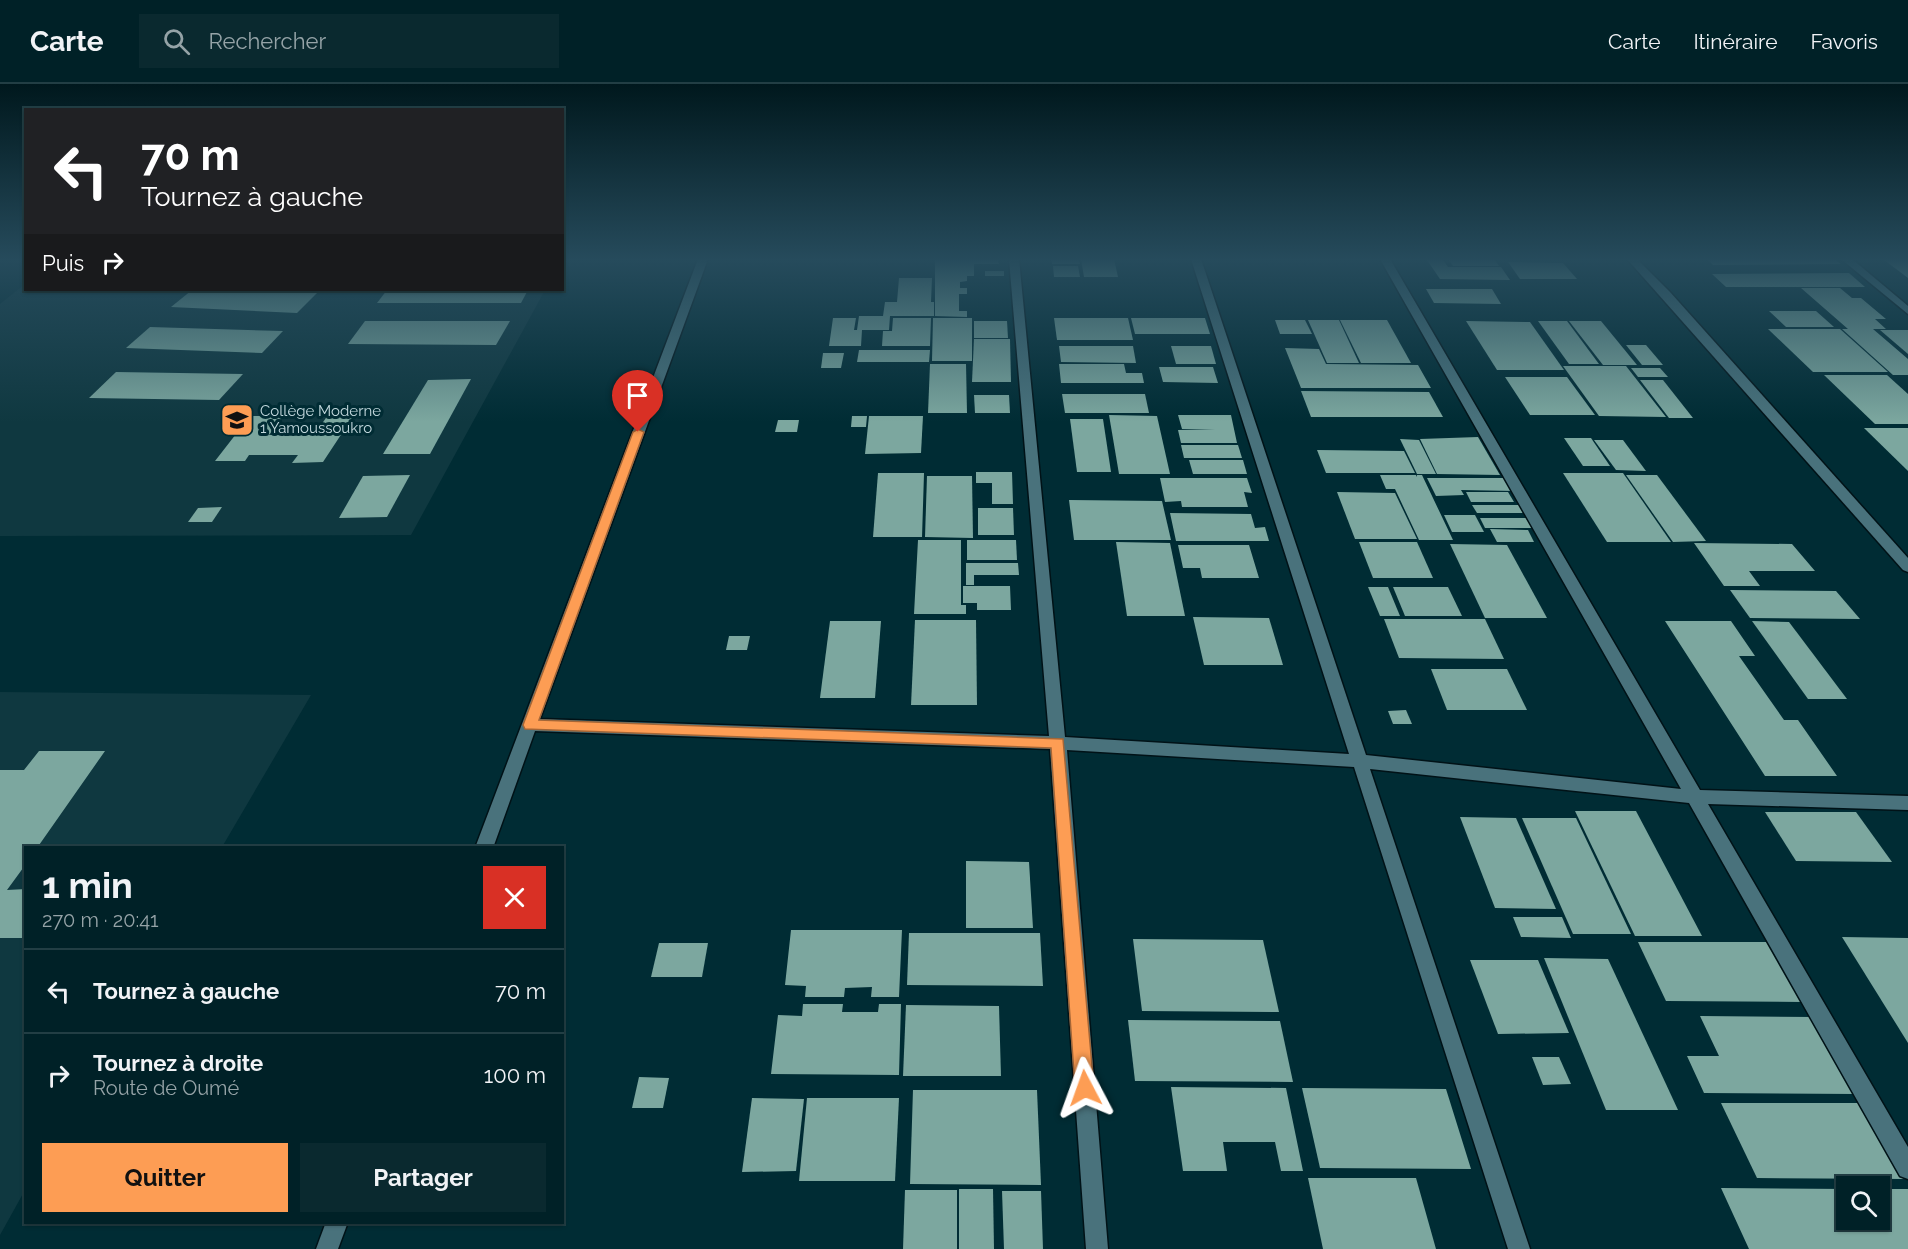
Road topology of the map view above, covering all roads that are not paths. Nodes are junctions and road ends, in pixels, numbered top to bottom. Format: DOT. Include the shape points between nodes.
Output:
graph roads {
  1 [pos="683,313"];
  2 [pos="1019,313"];
  3 [pos="1214,313"];
  4 [pos="1416,313"];
  5 [pos="1683,313"];
  6 [pos="1908,567"];
  7 [pos="530,725"];
  8 [pos="1058,743"];
  9 [pos="1359,762"];
  10 [pos="1692,796"];
  11 [pos="1908,803"];
  12 [pos="485,846"];
  13 [pos="1908,1168"];
  14 [pos="336,1224"];
  15 [pos="327,1249"];
  16 [pos="1097,1249"];
  17 [pos="1518,1249"];
  1 -- 7 [label="street"];
  2 -- 8 [label="street"];
  3 -- 9 [label="street"];
  4 -- 10 [label="street"];
  5 -- 6 [label="street"];
  7 -- 8 [label="street"];
  7 -- 12 [label="street"];
  8 -- 9 [label="street"];
  8 -- 16 [label="street"];
  9 -- 10 [label="street"];
  9 -- 17 [label="street"];
  10 -- 11 [label="street"];
  10 -- 13 [label="street"];
  14 -- 15 [label="street"];
}
